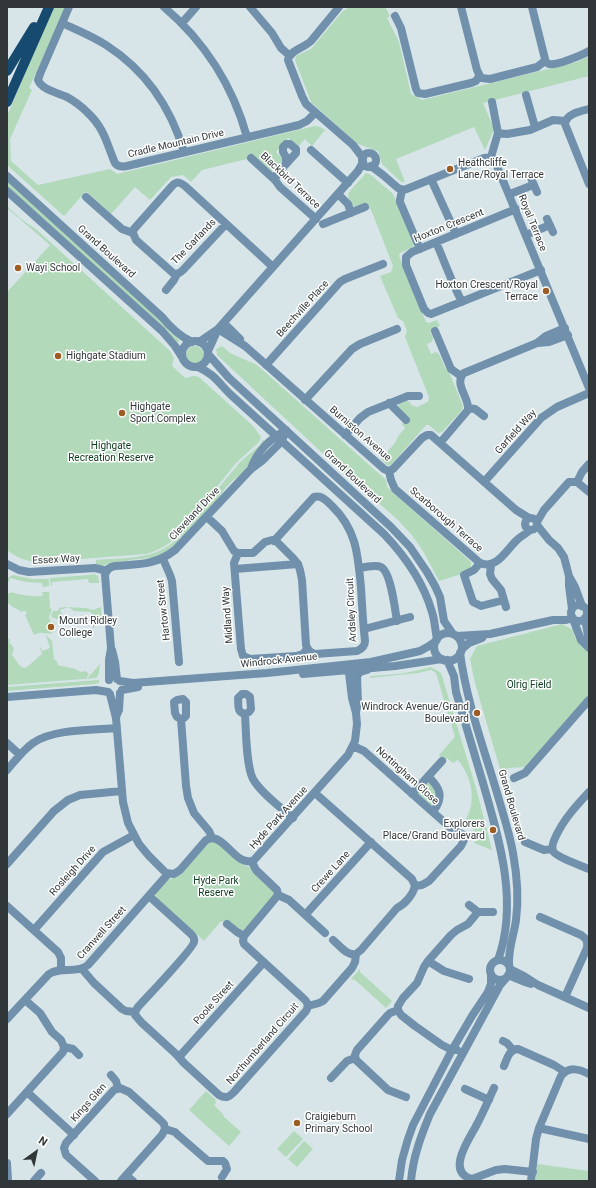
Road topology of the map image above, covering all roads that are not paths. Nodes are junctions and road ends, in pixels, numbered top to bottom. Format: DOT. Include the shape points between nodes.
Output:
graph roads {
  1 [pos="48,7"];
  2 [pos="69,7"];
  3 [pos="164,7"];
  4 [pos="196,7"];
  5 [pos="250,7"];
  6 [pos="339,7"];
  7 [pos="462,7"];
  8 [pos="532,7"];
  9 [pos="395,16"];
  10 [pos="62,22"];
  11 [pos="182,23"];
  12 [pos="589,51"];
  13 [pos="289,56"];
  14 [pos="546,61"];
  15 [pos="7,71"];
  16 [pos="480,76"];
  17 [pos="526,95"];
  18 [pos="8,100"];
  19 [pos="492,102"];
  20 [pos="589,109"];
  21 [pos="315,113"];
  22 [pos="565,121"];
  23 [pos="535,127"];
  24 [pos="498,133"];
  25 [pos="247,137"];
  26 [pos="311,150"];
  27 [pos="184,152"];
  28 [pos="491,157"];
  29 [pos="251,158"];
  30 [pos="368,161"];
  31 [pos="286,164"];
  32 [pos="7,176"];
  33 [pos="275,180"];
  34 [pos="431,180"];
  35 [pos="348,183"];
  36 [pos="589,184"];
  37 [pos="534,185"];
  38 [pos="402,190"];
  39 [pos="7,191"];
  40 [pos="338,194"];
  41 [pos="510,194"];
  42 [pos="86,197"];
  43 [pos="365,207"];
  44 [pos="516,210"];
  45 [pos="351,213"];
  46 [pos="316,219"];
  47 [pos="226,224"];
  48 [pos="323,224"];
  49 [pos="550,226"];
  50 [pos="132,233"];
  51 [pos="456,234"];
  52 [pos="526,235"];
  53 [pos="436,242"];
  54 [pos="420,249"];
  55 [pos="383,264"];
  56 [pos="273,267"];
  57 [pos="541,270"];
  58 [pos="177,274"];
  59 [pos="166,290"];
  60 [pos="462,302"];
  61 [pos="221,326"];
  62 [pos="397,329"];
  63 [pos="435,331"];
  64 [pos="566,332"];
  65 [pos="195,342"];
  66 [pos="208,352"];
  67 [pos="182,357"];
  68 [pos="266,365"];
  69 [pos="198,367"];
  70 [pos="461,376"];
  71 [pos="589,388"];
  72 [pos="589,393"];
  73 [pos="419,396"];
  74 [pos="305,400"];
  75 [pos="389,403"];
  76 [pos="468,408"];
  77 [pos="484,416"];
  78 [pos="406,420"];
  79 [pos="286,430"];
  80 [pos="276,435"];
  81 [pos="345,435"];
  82 [pos="282,441"];
  83 [pos="440,443"];
  84 [pos="589,464"];
  85 [pos="251,469"];
  86 [pos="390,471"];
  87 [pos="484,482"];
  88 [pos="577,482"];
  89 [pos="589,492"];
  90 [pos="207,517"];
  91 [pos="531,524"];
  92 [pos="274,541"];
  93 [pos="238,553"];
  94 [pos="163,559"];
  95 [pos="480,563"];
  96 [pos="7,564"];
  97 [pos="298,564"];
  98 [pos="491,565"];
  99 [pos="359,568"];
  100 [pos="235,569"];
  101 [pos="106,571"];
  102 [pos="569,576"];
  103 [pos="586,611"];
  104 [pos="572,615"];
  105 [pos="410,618"];
  106 [pos="397,621"];
  107 [pos="364,629"];
  108 [pos="490,634"];
  109 [pos="455,635"];
  110 [pos="436,640"];
  111 [pos="589,642"];
  112 [pos="589,648"];
  113 [pos="307,649"];
  114 [pos="461,651"];
  115 [pos="444,659"];
  116 [pos="179,662"];
  117 [pos="349,667"];
  118 [pos="371,668"];
  119 [pos="114,681"];
  120 [pos="121,691"];
  121 [pos="7,692"];
  122 [pos="109,693"];
  123 [pos="7,697"];
  124 [pos="589,700"];
  125 [pos="356,713"];
  126 [pos="245,714"];
  127 [pos="116,718"];
  128 [pos="182,719"];
  129 [pos="117,728"];
  130 [pos="7,744"];
  131 [pos="353,746"];
  132 [pos="20,755"];
  133 [pos="442,761"];
  134 [pos="7,770"];
  135 [pos="428,776"];
  136 [pos="514,778"];
  137 [pos="122,791"];
  138 [pos="589,792"];
  139 [pos="315,793"];
  140 [pos="412,794"];
  141 [pos="433,812"];
  142 [pos="293,818"];
  143 [pos="134,835"];
  144 [pos="212,838"];
  145 [pos="371,842"];
  146 [pos="525,842"];
  147 [pos="552,848"];
  148 [pos="252,862"];
  149 [pos="7,864"];
  150 [pos="589,869"];
  151 [pos="168,874"];
  152 [pos="416,886"];
  153 [pos="278,895"];
  154 [pos="149,896"];
  155 [pos="469,905"];
  156 [pos="7,906"];
  157 [pos="478,912"];
  158 [pos="493,912"];
  159 [pos="306,914"];
  160 [pos="540,917"];
  161 [pos="227,924"];
  162 [pos="34,930"];
  163 [pos="325,933"];
  164 [pos="244,936"];
  165 [pos="333,940"];
  166 [pos="588,941"];
  167 [pos="356,954"];
  168 [pos="498,960"];
  169 [pos="428,961"];
  170 [pos="264,962"];
  171 [pos="82,969"];
  172 [pos="61,970"];
  173 [pos="509,972"];
  174 [pos="491,974"];
  175 [pos="469,979"];
  176 [pos="565,997"];
  177 [pos="25,1000"];
  178 [pos="308,1006"];
  179 [pos="589,1008"];
  180 [pos="398,1010"];
  181 [pos="135,1012"];
  182 [pos="7,1019"];
  183 [pos="425,1032"];
  184 [pos="460,1037"];
  185 [pos="503,1041"];
  186 [pos="64,1047"];
  187 [pos="466,1047"];
  188 [pos="452,1050"];
  189 [pos="512,1050"];
  190 [pos="80,1055"];
  191 [pos="179,1057"];
  192 [pos="355,1058"];
  193 [pos="504,1066"];
  194 [pos="565,1072"];
  195 [pos="589,1074"];
  196 [pos="111,1075"];
  197 [pos="331,1078"];
  198 [pos="118,1088"];
  199 [pos="494,1088"];
  200 [pos="465,1089"];
  201 [pos="26,1092"];
  202 [pos="406,1097"];
  203 [pos="489,1100"];
  204 [pos="7,1114"];
  205 [pos="539,1128"];
  206 [pos="165,1129"];
  207 [pos="74,1135"];
  208 [pos="589,1138"];
  209 [pos="7,1163"];
  210 [pos="533,1172"];
  211 [pos="41,1173"];
  212 [pos="222,1177"];
  213 [pos="127,1179"];
  214 [pos="464,1179"];
  215 [pos="8,1181"];
  216 [pos="34,1181"];
  217 [pos="95,1181"];
  218 [pos="399,1181"];
  219 [pos="411,1181"];
  220 [pos="532,1181"];
  1 -- 15 [label="main road"];
  1 -- 18 [label="main road"];
  2 -- 10 [label="street, Cradle Mountain Drive"];
  3 -- 11 [label="street"];
  4 -- 11 [label="street"];
  5 -- 13 [label="street"];
  6 -- 13 [label="street" via="310,41"];
  7 -- 16 [label="street"];
  8 -- 14 [label="street"];
  9 -- 16 [label="street" via="401,28 418,93 426,94 471,83"];
  10 -- 27 [label="street" via="105,44 141,74 156,92 170,116"];
  10 -- 27 [label="street, Cradle Mountain Drive" via="38,77 41,85 73,101 94,119 104,133 118,166"];
  11 -- 25 [label="street" via="201,44 223,78 239,111"];
  12 -- 14 [label="street" via="559,63 550,64"];
  13 -- 21 [label="street" via="289,64 302,96"];
  14 -- 16 [label="street" via="537,67 490,79"];
  17 -- 23 [label="street"];
  19 -- 24 [label="street"];
  20 -- 22 [label="street" via="570,116"];
  21 -- 25 [label="street, Cradle Mountain Drive" via="299,125"];
  21 -- 30 [label="street"];
  22 -- 23 [label="street" via="553,120"];
  22 -- 36 [label="street"];
  23 -- 24 [label="street" via="507,134"];
  24 -- 28 [label="street"];
  25 -- 27 [label="street, Cradle Mountain Drive"];
  26 -- 35 [label="street"];
  28 -- 34 [label="street"];
  28 -- 41 [label="street, Royal Terrace" via="496,160"];
  29 -- 33 [label="street, Blackbird Terrace"];
  30 -- 35 [label="street"];
  30 -- 38 [label="street"];
  31 -- 33 [label="street"];
  32 -- 65 [label="street, Grand Boulevard" via="156,311 176,333"];
  33 -- 46 [label="street, Blackbird Terrace"];
  34 -- 38 [label="street"];
  34 -- 51 [label="street"];
  35 -- 40 [label="street"];
  37 -- 41 [label="street"];
  38 -- 54 [label="street" via="400,202"];
  39 -- 67 [label="street" via="162,331"];
  40 -- 45 [label="street" via="348,204"];
  40 -- 46 [label="street"];
  41 -- 44 [label="street, Royal Terrace"];
  42 -- 50 [label="street" via="122,229"];
  43 -- 45 [label="street"];
  44 -- 51 [label="street, Hoxton Crescent"];
  44 -- 52 [label="street, Royal Terrace"];
  45 -- 48 [label="street"];
  46 -- 56 [label="street"];
  47 -- 50 [label="street, The Garlands" via="182,183 177,182"];
  47 -- 56 [label="street, The Garlands"];
  47 -- 58 [label="street, The Garlands"];
  49 -- 52 [label="street"];
  50 -- 58 [label="street, The Garlands" via="136,240"];
  51 -- 53 [label="street, Hoxton Crescent"];
  52 -- 57 [label="street, Royal Terrace"];
  53 -- 54 [label="street, Hoxton Crescent"];
  53 -- 60 [label="street" via="450,273 452,284"];
  54 -- 60 [label="street, Hoxton Crescent" via="408,254 405,262 426,312 435,313"];
  55 -- 68 [label="street, Beechville Place" via="340,282"];
  56 -- 61 [label="street"];
  57 -- 60 [label="street, Hoxton Crescent"];
  57 -- 64 [label="street, Royal Terrace"];
  58 -- 59 [label="street, The Garlands"];
  61 -- 65 [label="street"];
  61 -- 66 [label="street"];
  61 -- 68 [label="street, Burniston Avenue"];
  62 -- 74 [label="street" via="352,348"];
  63 -- 70 [label="street" via="437,346 451,369"];
  64 -- 70 [label="street" via="549,342 537,343 467,371"];
  64 -- 71 [label="street, Royal Terrace"];
  65 -- 66 [label="street" via="204,345"];
  65 -- 67 [label="street" via="185,346"];
  66 -- 69 [label="street" via="207,361"];
  66 -- 79 [label="street, Grand Boulevard" via="229,378"];
  67 -- 69 [label="street" via="189,366"];
  68 -- 74 [label="street, Burniston Avenue"];
  69 -- 80 [label="street, Grand Boulevard" via="208,372"];
  70 -- 76 [label="street" via="460,384"];
  72 -- 87 [label="street, Garfield Way" via="557,407 541,418"];
  73 -- 75 [label="street" via="408,396"];
  74 -- 81 [label="street, Burniston Avenue"];
  75 -- 78 [label="street"];
  75 -- 81 [label="street" via="365,414"];
  76 -- 77 [label="street" via="475,409"];
  76 -- 83 [label="street"];
  79 -- 80 [label="street, Cleveland Drive"];
  79 -- 82 [label="street, Cleveland Drive"];
  79 -- 109 [label="street, Grand Boulevard" via="391,526 410,547 435,586 444,621"];
  80 -- 82 [label="street, Grand Boulevard"];
  80 -- 85 [label="street, Cleveland Drive" via="253,461"];
  81 -- 86 [label="street, Burniston Avenue" via="381,467"];
  82 -- 85 [label="street, Cleveland Drive"];
  82 -- 110 [label="street, Grand Boulevard" via="384,534 405,558 419,579 429,603"];
  83 -- 86 [label="street, Burniston Avenue" via="431,435 424,436"];
  83 -- 87 [label="street, Burniston Avenue"];
  84 -- 88 [label="street"];
  85 -- 90 [label="street, Cleveland Drive"];
  86 -- 95 [label="street, Scarborough Terrace" via="395,489"];
  87 -- 91 [label="street, Burniston Avenue"];
  88 -- 89 [label="street"];
  88 -- 91 [label="street" via="566,484"];
  90 -- 93 [label="street" via="222,531 234,551"];
  90 -- 94 [label="street, Cleveland Drive" via="180,546"];
  91 -- 98 [label="street" via="497,562"];
  91 -- 102 [label="street, Burniston Avenue" via="561,552"];
  92 -- 93 [label="street, Ardsley Circuit" via="268,540 253,553"];
  92 -- 97 [label="street"];
  92 -- 99 [label="street, Ardsley Circuit" via="311,499 321,497 340,514 348,526 357,552"];
  93 -- 100 [label="street, Midland Way"];
  94 -- 101 [label="street, Cleveland Drive" via="146,564 111,567"];
  94 -- 116 [label="street, Hartow Street" via="172,581"];
  95 -- 98 [label="street, Scarborough Terrace"];
  95 -- 98 [label="street" via="464,575 473,602 481,606 505,603 501,590 492,579"];
  96 -- 101 [label="street, Essex Way" via="29,572 95,568"];
  97 -- 100 [label="street"];
  97 -- 113 [label="street"];
  99 -- 106 [label="street" via="379,566 383,569 391,584"];
  99 -- 107 [label="street, Ardsley Circuit"];
  100 -- 113 [label="street, Midland Way" via="241,649 244,656 250,659 296,656 303,654"];
  101 -- 119 [label="street" via="111,648 109,660"];
  102 -- 103 [label="street, Burniston Avenue"];
  102 -- 104 [label="street, Burniston Avenue"];
  103 -- 104 [label="street" via="577,606"];
  103 -- 104 [label="street" via="581,621"];
  103 -- 111 [label="street, Burniston Avenue"];
  104 -- 108 [label="street" via="557,616 553,620"];
  104 -- 112 [label="street, Burniston Avenue" via="581,640"];
  105 -- 106 [label="street"];
  106 -- 107 [label="street"];
  107 -- 113 [label="street, Ardsley Circuit" via="364,646 359,650 315,654"];
  108 -- 109 [label="street"];
  108 -- 114 [label="street"];
  109 -- 110 [label="street" via="444,634"];
  109 -- 114 [label="street" via="460,640"];
  110 -- 115 [label="street" via="435,649 438,656"];
  110 -- 117 [label="street, Windrock Avenue" via="417,652"];
  114 -- 115 [label="street" via="454,659"];
  114 -- 173 [label="street, Grand Boulevard" via="466,687 513,853 518,890"];
  115 -- 118 [label="street, Windrock Avenue"];
  115 -- 168 [label="street, Grand Boulevard" via="454,676 456,692 503,859 507,893 503,942"];
  117 -- 118 [label="street, Windrock Avenue"];
  117 -- 119 [label="street, Windrock Avenue" via="133,683"];
  117 -- 120 [label="street, Windrock Avenue"];
  117 -- 125 [label="street, Hyde Park Avenue"];
  118 -- 125 [label="street, Hyde Park Avenue" via="357,676"];
  119 -- 120 [label="street" via="122,685"];
  119 -- 121 [label="street, Windrock Avenue" via="94,686"];
  119 -- 122 [label="street" via="106,688"];
  120 -- 122 [label="street" via="115,695"];
  120 -- 127 [label="street"];
  122 -- 123 [label="street" via="89,690"];
  122 -- 127 [label="street"];
  124 -- 136 [label="street" via="525,774"];
  125 -- 131 [label="street, Hyde Park Avenue" via="357,731"];
  126 -- 142 [label="street" via="249,768 253,779"];
  127 -- 129 [label="street"];
  128 -- 144 [label="street" via="188,798 194,813"];
  129 -- 132 [label="street" via="52,735 33,743"];
  129 -- 137 [label="street"];
  130 -- 132 [label="street"];
  131 -- 139 [label="street, Hyde Park Avenue" via="348,756"];
  131 -- 140 [label="street, Nottingham Close" via="364,751"];
  132 -- 134 [label="street"];
  133 -- 135 [label="street"];
  135 -- 140 [label="street"];
  135 -- 141 [label="street" via="437,785 440,795"];
  137 -- 143 [label="street" via="126,816"];
  137 -- 149 [label="street" via="80,795 68,800 54,811"];
  138 -- 147 [label="street" via="565,820"];
  139 -- 142 [label="street, Hyde Park Avenue"];
  139 -- 145 [label="street"];
  140 -- 141 [label="street, Nottingham Close"];
  141 -- 152 [label="street, Nottingham Close" via="453,830 466,836 458,849 429,881"];
  142 -- 148 [label="street, Hyde Park Avenue"];
  143 -- 151 [label="street" via="148,856"];
  143 -- 162 [label="street, Rosleigh Drive" via="103,852"];
  144 -- 148 [label="street, Hyde Park Avenue" via="220,840 244,861"];
  144 -- 151 [label="street" via="206,840 178,872"];
  145 -- 152 [label="street" via="412,879"];
  145 -- 159 [label="street, Crewe Lane"];
  146 -- 147 [label="street" via="544,850"];
  147 -- 150 [label="street" via="558,855"];
  148 -- 153 [label="street" via="256,870 277,890"];
  151 -- 154 [label="street, Cranwell Street"];
  152 -- 167 [label="street" via="402,905"];
  153 -- 159 [label="street" via="290,900"];
  153 -- 164 [label="street"];
  154 -- 171 [label="street, Cranwell Street"];
  154 -- 181 [label="street" via="191,934 194,941"];
  155 -- 157 [label="street"];
  156 -- 162 [label="street"];
  157 -- 158 [label="street"];
  157 -- 169 [label="street"];
  159 -- 163 [label="street"];
  160 -- 166 [label="street" via="581,935"];
  161 -- 164 [label="street"];
  162 -- 172 [label="street" via="58,952"];
  164 -- 170 [label="street, Northumberland Circuit" via="244,944"];
  165 -- 167 [label="street" via="346,952"];
  166 -- 176 [label="street"];
  167 -- 178 [label="street" via="352,968 323,1001"];
  168 -- 173 [label="street" via="504,960"];
  168 -- 174 [label="street" via="491,965"];
  169 -- 175 [label="street" via="444,971"];
  169 -- 180 [label="street" via="416,983 400,1002"];
  170 -- 178 [label="street, Northumberland Circuit" via="304,998"];
  170 -- 191 [label="street, Poole Street"];
  171 -- 172 [label="street, Cranwell Street"];
  171 -- 181 [label="street" via="122,1009"];
  172 -- 177 [label="street, Cranwell Street" via="53,971 46,976"];
  173 -- 174 [label="street" via="501,980"];
  173 -- 176 [label="street" via="525,982"];
  173 -- 187 [label="street, Grand Boulevard"];
  174 -- 184 [label="street" via="488,992"];
  176 -- 179 [label="street"];
  177 -- 182 [label="street, Cranwell Street"];
  177 -- 186 [label="street" via="40,1013"];
  178 -- 191 [label="street, Northumberland Circuit" via="228,1097 219,1095"];
  180 -- 183 [label="street" via="407,1020"];
  180 -- 192 [label="street" via="388,1015 355,1052"];
  181 -- 191 [label="street, Northumberland Circuit" via="136,1017"];
  183 -- 184 [label="street" via="448,1042"];
  183 -- 188 [label="street"];
  184 -- 188 [label="street"];
  185 -- 189 [label="street"];
  186 -- 190 [label="street" via="73,1049"];
  186 -- 201 [label="street" via="63,1052"];
  187 -- 188 [label="street"];
  187 -- 219 [label="street, Grand Boulevard" via="422,1132"];
  188 -- 218 [label="street" via="413,1125"];
  189 -- 193 [label="street"];
  189 -- 194 [label="street" via="518,1049"];
  192 -- 197 [label="street" via="347,1061"];
  192 -- 202 [label="street" via="388,1090"];
  194 -- 195 [label="street" via="576,1069"];
  194 -- 205 [label="street"];
  196 -- 198 [label="street"];
  198 -- 206 [label="street, Kings Glen" via="129,1092 164,1124"];
  198 -- 207 [label="street, Kings Glen" via="110,1093"];
  199 -- 203 [label="street"];
  200 -- 203 [label="street"];
  201 -- 204 [label="street"];
  201 -- 207 [label="street"];
  203 -- 214 [label="street" via="461,1154 460,1167"];
  205 -- 208 [label="street"];
  205 -- 210 [label="street"];
  206 -- 212 [label="street" via="178,1135 208,1161 223,1161 227,1169"];
  206 -- 213 [label="street"];
  207 -- 217 [label="street, Kings Glen" via="65,1145 65,1153"];
  209 -- 215 [label="street"];
  210 -- 214 [label="street" via="493,1170 474,1179"];
  210 -- 220 [label="street"];
  211 -- 216 [label="street"];
}
